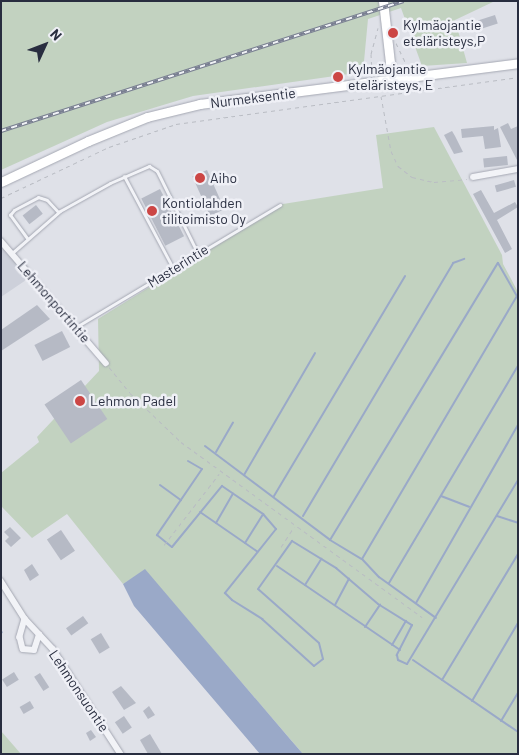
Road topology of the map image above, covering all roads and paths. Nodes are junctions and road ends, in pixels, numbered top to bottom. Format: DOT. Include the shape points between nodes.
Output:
graph roads {
  1 [pos="383,1"];
  2 [pos="380,22"];
  3 [pos="395,42"];
  4 [pos="518,63"];
  5 [pos="409,70"];
  6 [pos="372,73"];
  7 [pos="518,77"];
  8 [pos="392,80"];
  9 [pos="410,83"];
  10 [pos="373,88"];
  11 [pos="412,91"];
  12 [pos="381,96"];
  13 [pos="374,97"];
  14 [pos="518,168"];
  15 [pos="124,176"];
  16 [pos="473,177"];
  17 [pos="1,182"];
  18 [pos="1,198"];
  19 [pos="280,205"];
  20 [pos="58,212"];
  21 [pos="27,238"];
  22 [pos="1,241"];
  23 [pos="197,252"];
  24 [pos="11,253"];
  25 [pos="173,268"];
  26 [pos="76,327"];
  27 [pos="106,363"];
  28 [pos="220,473"];
  29 [pos="294,527"];
  30 [pos="164,544"];
  31 [pos="281,546"];
  32 [pos="1,580"];
  33 [pos="422,617"];
  34 [pos="25,618"];
  35 [pos="39,635"];
  36 [pos="121,754"];
  1 -- 8 [label="street"];
  2 -- 6 [label="path" via="371,54"];
  3 -- 5 [label="path"];
  4 -- 8 [label="street, Nurmeksentie"];
  7 -- 11 [label="path"];
  8 -- 17 [label="street, Nurmeksentie" via="200,104 147,117"];
  9 -- 11 [label="path"];
  10 -- 13 [label="path"];
  11 -- 12 [label="path"];
  12 -- 13 [label="path"];
  12 -- 16 [label="path" via="391,150 398,166 412,177 434,182"];
  13 -- 18 [label="path" via="176,124 109,147"];
  14 -- 16 [label="street"];
  15 -- 20 [label="lane"];
  15 -- 23 [label="lane" via="142,167 157,171"];
  15 -- 25 [label="lane"];
  19 -- 23 [label="lane, Masterintie"];
  20 -- 21 [label="lane"];
  20 -- 21 [label="lane" via="47,200 38,197 14,210 10,215"];
  21 -- 24 [label="lane"];
  22 -- 24 [label="street, Lehmonportintie"];
  23 -- 25 [label="lane, Masterintie"];
  24 -- 26 [label="street, Lehmonportintie"];
  25 -- 26 [label="lane, Masterintie"];
  26 -- 27 [label="street, Lehmonportintie"];
  27 -- 28 [label="path" via="130,393 181,442"];
  28 -- 29 [label="path"];
  28 -- 30 [label="path"];
  29 -- 31 [label="path"];
  29 -- 33 [label="path"];
  32 -- 34 [label="street, Lehmonsuontie"];
  34 -- 35 [label="street, Lehmonsuontie"];
  34 -- 35 [label="street" via="20,636 23,649 34,650"];
  35 -- 36 [label="street, Lehmonsuontie" via="53,649"];
}
